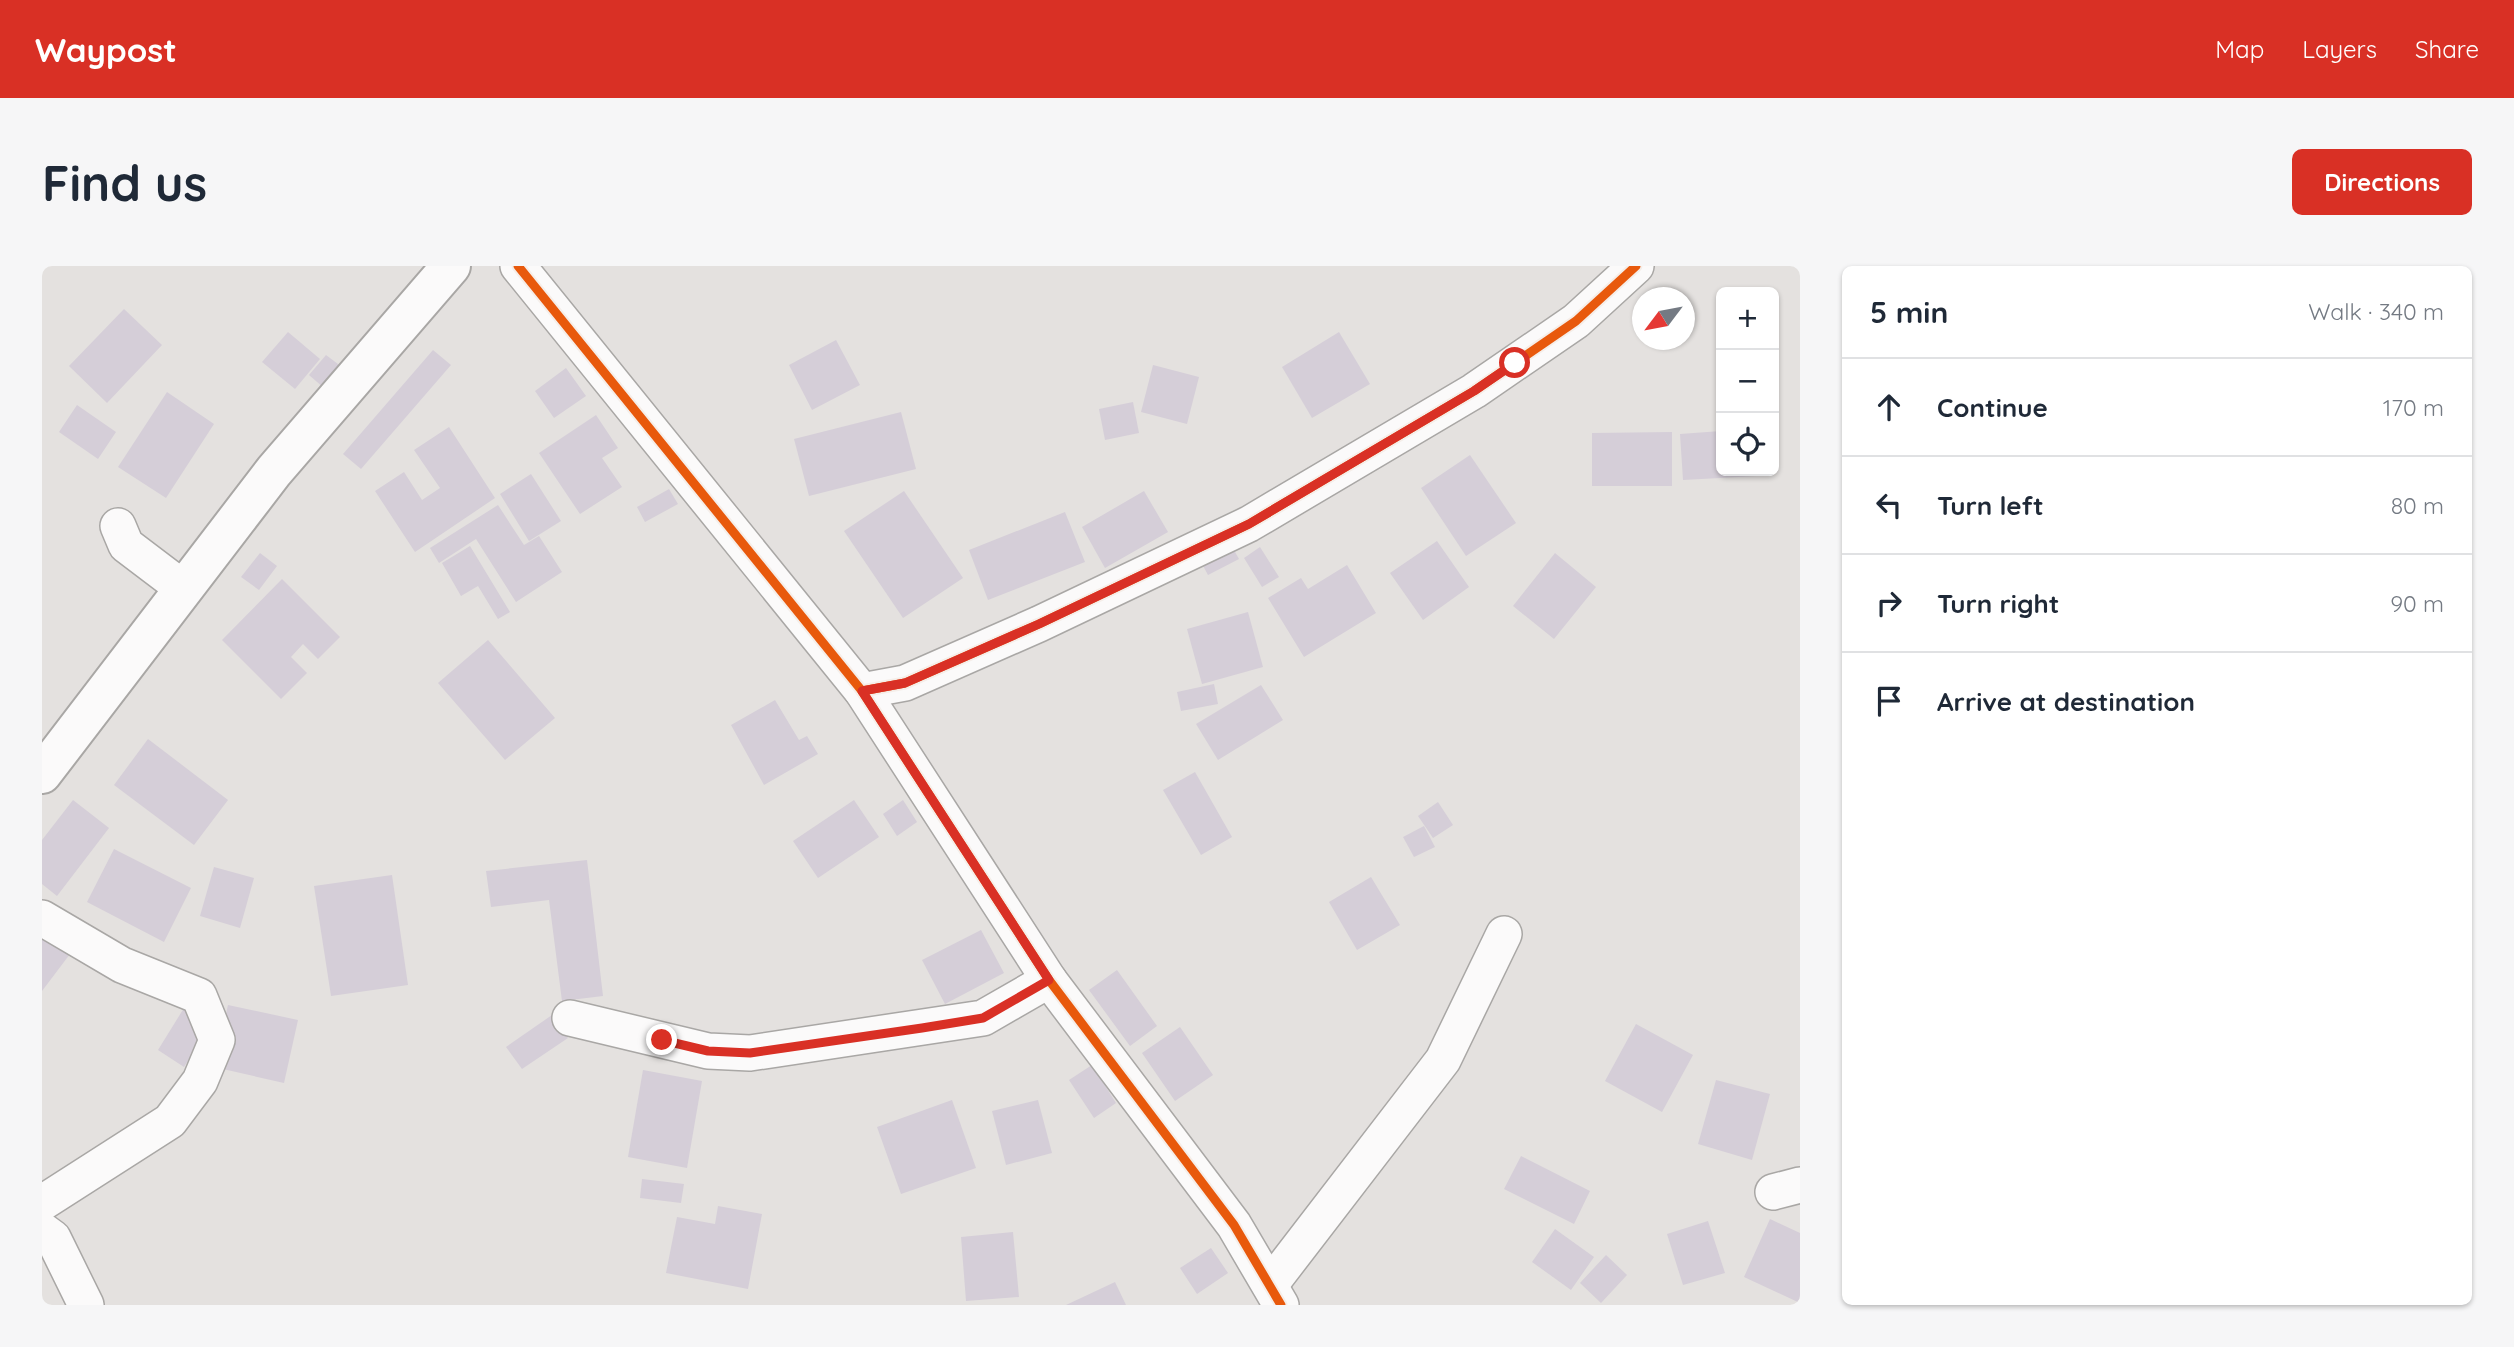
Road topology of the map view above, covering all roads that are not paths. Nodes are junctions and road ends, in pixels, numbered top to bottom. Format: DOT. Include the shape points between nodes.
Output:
graph roads {
  1 [pos="451,266"];
  2 [pos="518,266"];
  3 [pos="1636,266"];
  4 [pos="118,526"];
  5 [pos="184,589"];
  6 [pos="862,691"];
  7 [pos="42,774"];
  8 [pos="42,918"];
  9 [pos="1504,934"];
  10 [pos="1049,980"];
  11 [pos="570,1018"];
  12 [pos="42,1203"];
  13 [pos="42,1230"];
  14 [pos="1275,1295"];
  15 [pos="86,1305"];
  1 -- 5 [label="street" via="274,471"];
  2 -- 6 [label="street"];
  3 -- 6 [label="street" via="1576,321 1474,391 1249,524 918,678"];
  4 -- 5 [label="street" via="126,545"];
  5 -- 7 [label="street"];
  6 -- 10 [label="street"];
  8 -- 12 [label="street" via="122,965 199,996 217,1040 200,1082 170,1121"];
  9 -- 14 [label="street" via="1443,1060"];
  10 -- 11 [label="street" via="983,1018 750,1053 708,1051"];
  10 -- 14 [label="street" via="1234,1225"];
  13 -- 15 [label="street" via="53,1238"];
}
